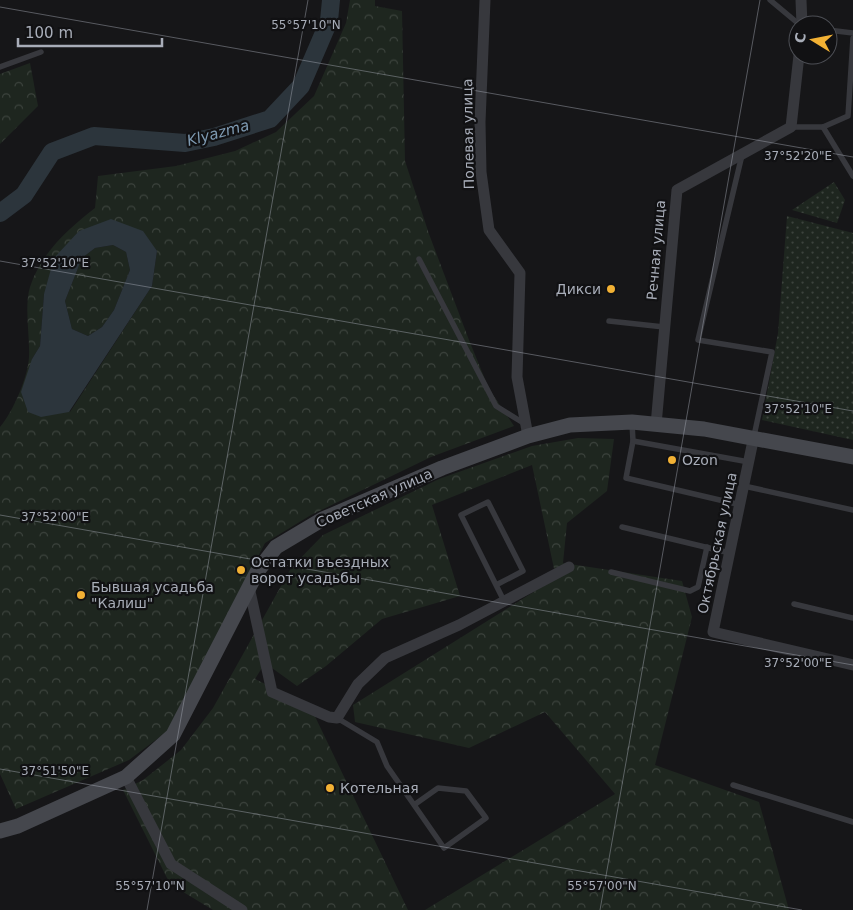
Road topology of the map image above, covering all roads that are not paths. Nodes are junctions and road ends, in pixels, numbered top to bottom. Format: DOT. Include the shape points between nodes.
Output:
graph roads {
  1 [pos="484,0"];
  2 [pos="770,0"];
  3 [pos="801,0"];
  4 [pos="789,15"];
  5 [pos="801,15"];
  6 [pos="838,31"];
  7 [pos="853,33"];
  8 [pos="853,38"];
  9 [pos="41,52"];
  10 [pos="798,65"];
  11 [pos="0,67"];
  12 [pos="823,126"];
  13 [pos="791,127"];
  14 [pos="742,155"];
  15 [pos="853,176"];
  16 [pos="419,259"];
  17 [pos="609,321"];
  18 [pos="664,327"];
  19 [pos="632,422"];
  20 [pos="656,425"];
  21 [pos="527,431"];
  22 [pos="754,436"];
  23 [pos="633,441"];
  24 [pos="853,457"];
  25 [pos="749,462"];
  26 [pos="744,486"];
  27 [pos="741,505"];
  28 [pos="853,510"];
  29 [pos="622,527"];
  30 [pos="708,546"];
  31 [pos="730,553"];
  32 [pos="568,567"];
  33 [pos="611,572"];
  34 [pos="496,585"];
  35 [pos="249,587"];
  36 [pos="504,601"];
  37 [pos="794,604"];
  38 [pos="853,618"];
  39 [pos="853,665"];
  40 [pos="337,718"];
  41 [pos="126,777"];
  42 [pos="733,785"];
  43 [pos="414,805"];
  44 [pos="853,822"];
  45 [pos="0,831"];
  46 [pos="242,910"];
  1 -- 21 [label="street, Полевая улица" via="481,172 488,230 520,273 517,377"];
  2 -- 4 [label="lane"];
  3 -- 5 [label="street"];
  6 -- 7 [label="lane"];
  8 -- 12 [label="lane" via="848,116"];
  9 -- 11 [label="lane"];
  10 -- 13 [label="street"];
  12 -- 13 [label="lane"];
  12 -- 15 [label="lane"];
  13 -- 14 [label="street, Речная улица"];
  14 -- 18 [label="street, Речная улица" via="677,190"];
  14 -- 22 [label="lane" via="698,340 772,352"];
  16 -- 21 [label="lane" via="496,406"];
  17 -- 18 [label="lane"];
  18 -- 20 [label="street, Речная улица"];
  19 -- 20 [label="main road, Советская улица"];
  19 -- 21 [label="main road, Советская улица"];
  19 -- 23 [label="lane"];
  20 -- 22 [label="main road, Советская улица"];
  21 -- 35 [label="main road, Советская улица" via="323,519 276,547"];
  22 -- 24 [label="main road, Советская улица"];
  22 -- 25 [label="street, Октябрьская улица"];
  23 -- 25 [label="lane"];
  23 -- 27 [label="lane" via="626,478"];
  25 -- 26 [label="street, Октябрьская улица"];
  26 -- 27 [label="street, Октябрьская улица"];
  26 -- 28 [label="lane"];
  27 -- 31 [label="street, Октябрьская улица"];
  29 -- 30 [label="lane"];
  30 -- 31 [label="lane"];
  30 -- 33 [label="lane" via="698,587 690,591"];
  31 -- 39 [label="street, Октябрьская улица" via="713,632"];
  32 -- 36 [label="street"];
  34 -- 34 [label="lane" via="523,571 488,502 461,516"];
  34 -- 36 [label="lane"];
  35 -- 40 [label="street" via="272,692"];
  35 -- 41 [label="main road, Советская улица" via="173,734"];
  36 -- 40 [label="street" via="385,658 358,684"];
  37 -- 38 [label="lane"];
  40 -- 43 [label="lane" via="377,742 387,766"];
  41 -- 45 [label="main road, Советская улица"];
  41 -- 46 [label="street" via="171,864"];
  42 -- 44 [label="lane"];
  43 -- 43 [label="lane" via="444,848 486,818 466,791 438,788"];
}
